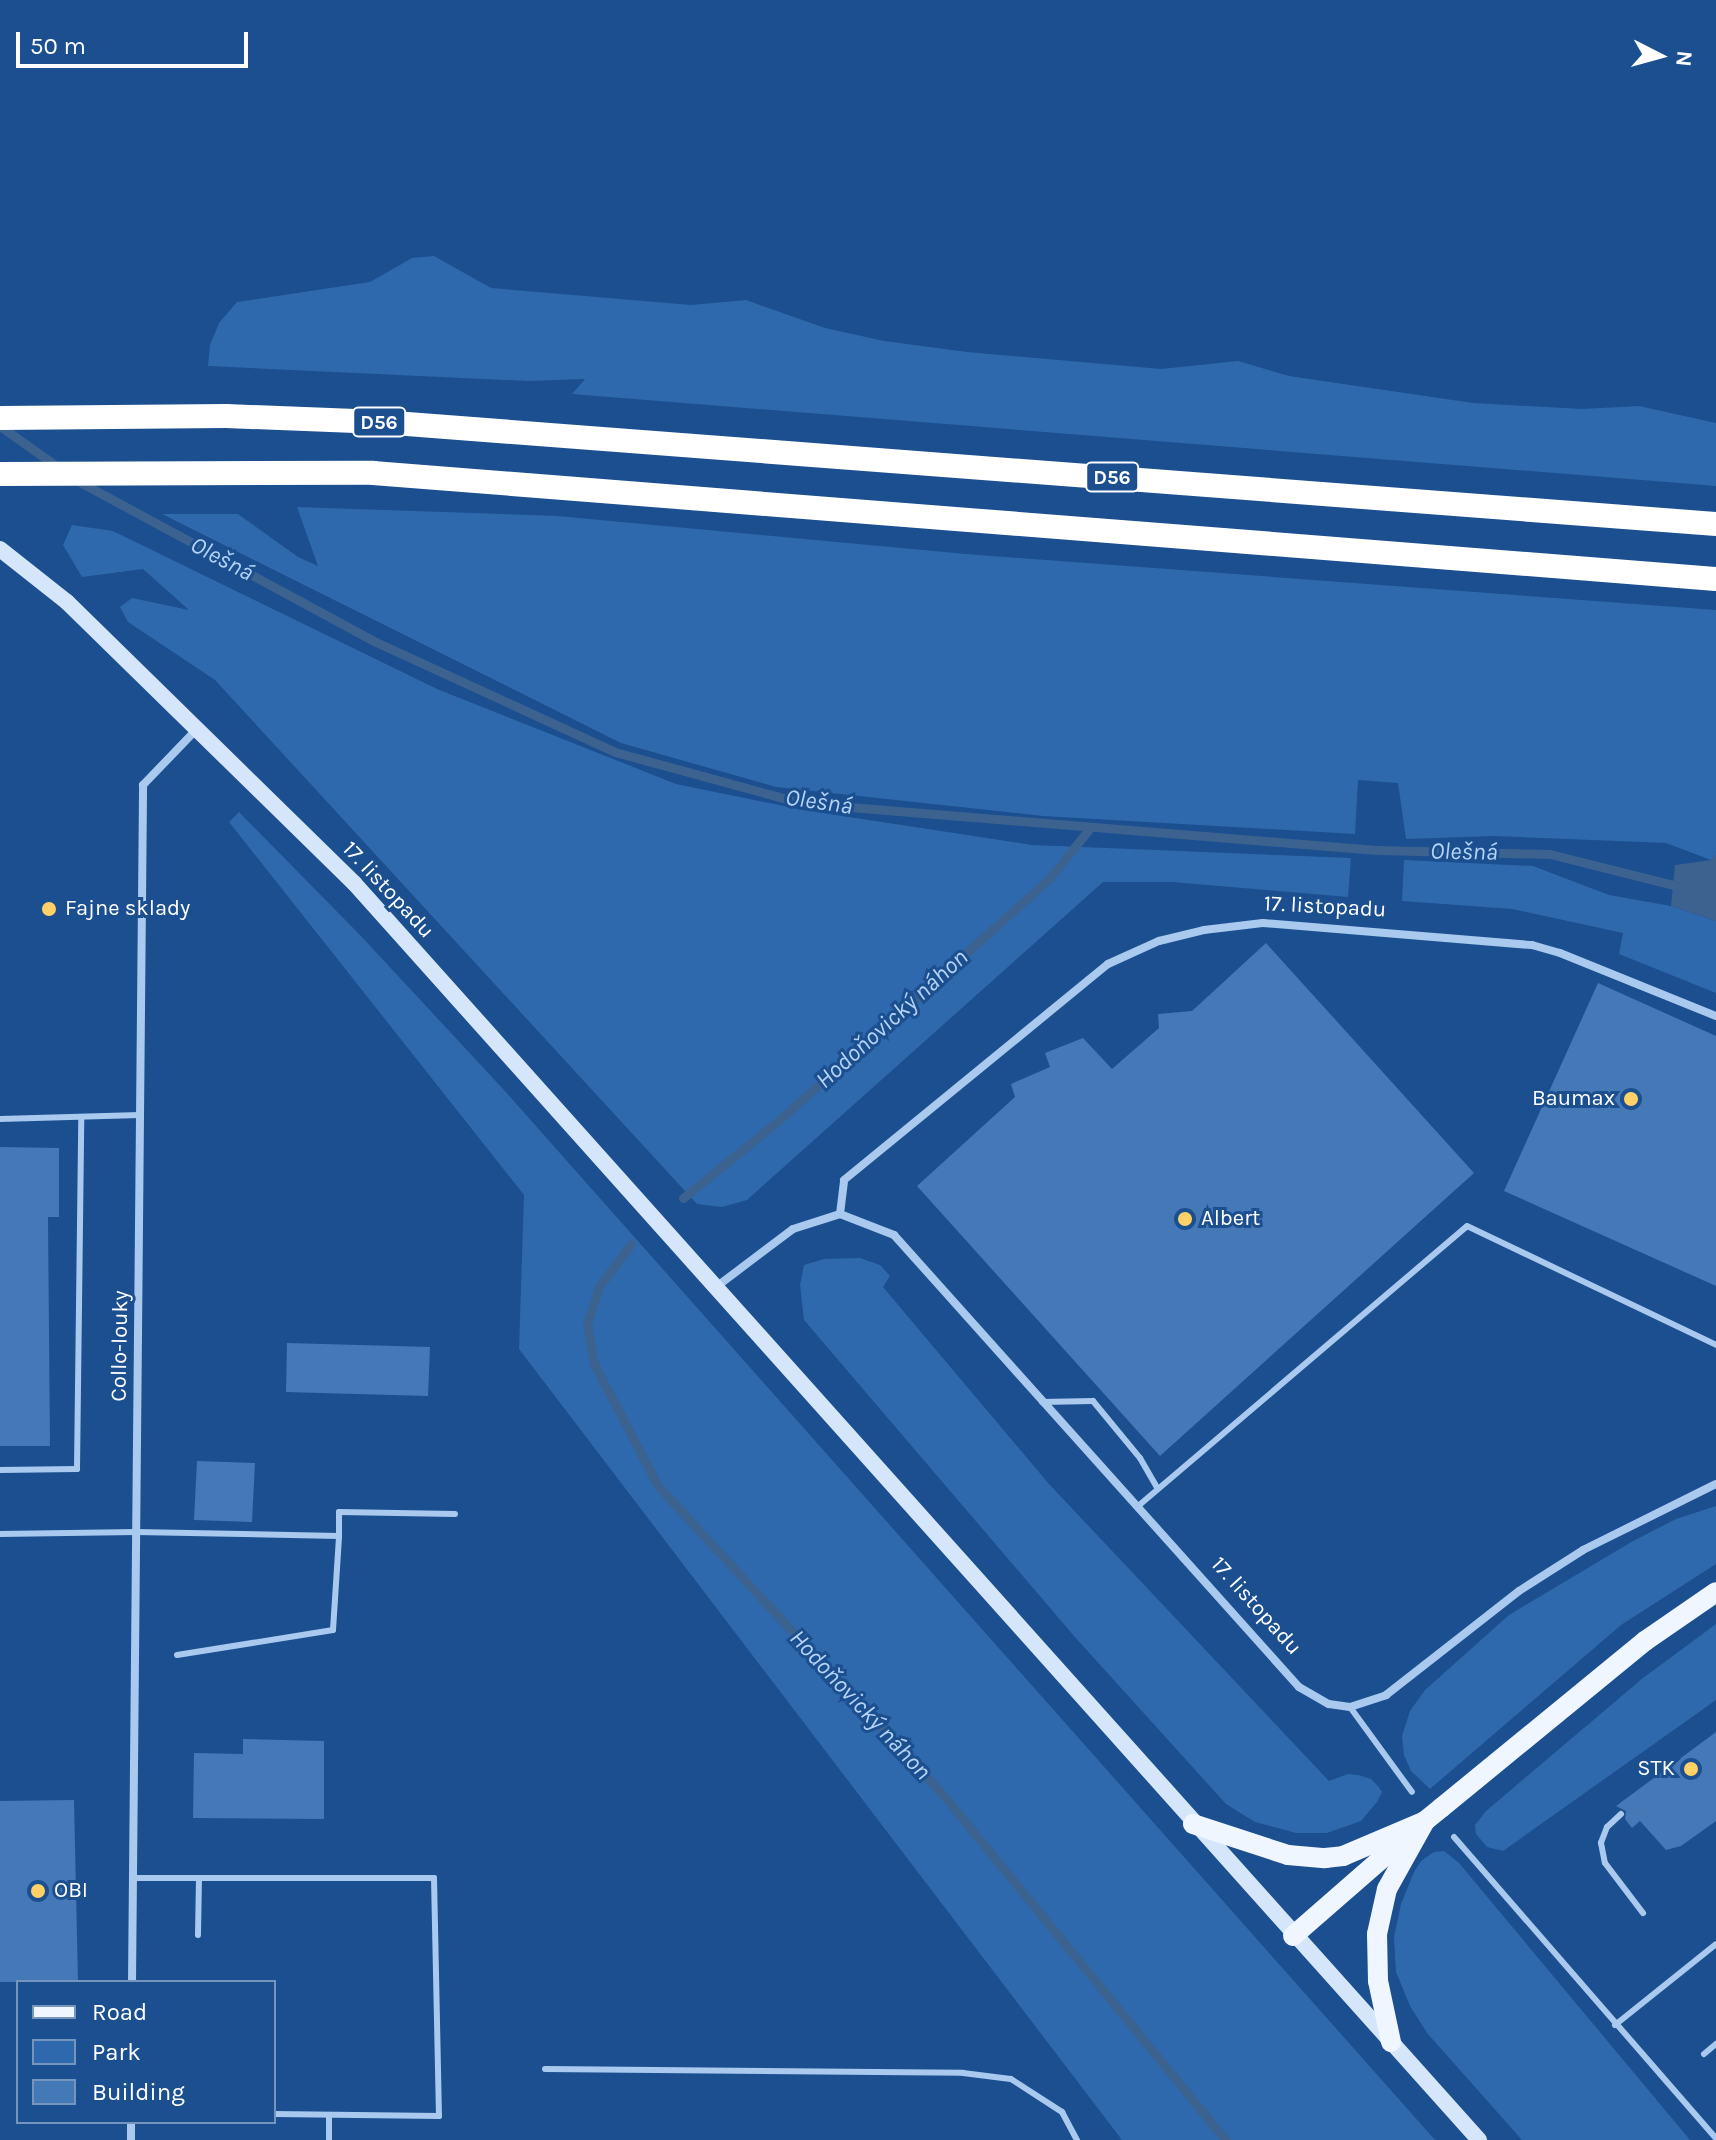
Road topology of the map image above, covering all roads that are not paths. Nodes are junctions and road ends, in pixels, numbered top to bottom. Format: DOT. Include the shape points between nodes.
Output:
graph roads {
  1 [pos="0,418"];
  2 [pos="0,474"];
  3 [pos="1716,524"];
  4 [pos="0,549"];
  5 [pos="1716,579"];
  6 [pos="195,731"];
  7 [pos="1716,1016"];
  8 [pos="140,1115"];
  9 [pos="81,1117"];
  10 [pos="0,1119"];
  11 [pos="840,1214"];
  12 [pos="716,1287"];
  13 [pos="1716,1345"];
  14 [pos="1042,1402"];
  15 [pos="0,1470"];
  16 [pos="1716,1484"];
  17 [pos="1157,1488"];
  18 [pos="1137,1507"];
  19 [pos="455,1514"];
  20 [pos="136,1532"];
  21 [pos="0,1534"];
  22 [pos="339,1536"];
  23 [pos="1716,1592"];
  24 [pos="177,1655"];
  25 [pos="1350,1707"];
  26 [pos="1412,1792"];
  27 [pos="1433,1814"];
  28 [pos="1621,1814"];
  29 [pos="1193,1824"];
  30 [pos="1454,1837"];
  31 [pos="133,1878"];
  32 [pos="199,1878"];
  33 [pos="1643,1913"];
  34 [pos="198,1935"];
  35 [pos="1293,1936"];
  36 [pos="1716,1945"];
  37 [pos="132,1980"];
  38 [pos="1615,2025"];
  39 [pos="1391,2042"];
  40 [pos="1716,2044"];
  41 [pos="1704,2054"];
  42 [pos="545,2069"];
  43 [pos="276,2114"];
  44 [pos="329,2115"];
  45 [pos="1716,2138"];
  46 [pos="329,2140"];
  47 [pos="1077,2140"];
  48 [pos="1479,2140"];
  1 -- 3 [label="highway, D56" via="226,416 541,432"];
  2 -- 5 [label="highway" via="297,471 525,483"];
  4 -- 6 [label="main road, 17. listopadu" via="67,602"];
  6 -- 8 [label="street, Collo-louky" via="143,785"];
  6 -- 12 [label="main road, 17. listopadu" via="354,883"];
  7 -- 11 [label="street, 17. listopadu" via="1532,945 1263,923 1204,930 1159,941 1108,964 844,1180"];
  8 -- 9 [label="lane"];
  8 -- 20 [label="street, Collo-louky"];
  9 -- 10 [label="lane"];
  9 -- 15 [label="lane" via="77,1469"];
  11 -- 12 [label="street" via="793,1229"];
  11 -- 14 [label="street, 17. listopadu" via="894,1235"];
  12 -- 29 [label="main road, 17. listopadu"];
  13 -- 17 [label="lane" via="1467,1226"];
  14 -- 17 [label="lane" via="1093,1401 1140,1458"];
  14 -- 18 [label="street, 17. listopadu"];
  16 -- 25 [label="street" via="1583,1550 1519,1591 1386,1695"];
  17 -- 18 [label="lane"];
  18 -- 25 [label="street, 17. listopadu" via="1299,1687 1329,1704"];
  19 -- 22 [label="lane" via="339,1512"];
  20 -- 21 [label="lane"];
  20 -- 22 [label="lane"];
  20 -- 31 [label="street, Collo-louky"];
  22 -- 24 [label="lane" via="333,1630"];
  23 -- 27 [label="main road" via="1645,1641"];
  25 -- 26 [label="lane"];
  27 -- 29 [label="main road" via="1343,1856 1325,1858 1288,1855"];
  27 -- 35 [label="main road"];
  27 -- 39 [label="main road" via="1387,1889 1377,1934 1378,1981"];
  28 -- 33 [label="lane" via="1607,1827 1601,1843 1605,1863"];
  29 -- 35 [label="main road, 17. listopadu"];
  30 -- 38 [label="lane"];
  31 -- 32 [label="lane"];
  31 -- 37 [label="street, Collo-louky"];
  32 -- 34 [label="lane"];
  32 -- 44 [label="lane" via="434,1878 439,2116"];
  35 -- 39 [label="main road, 17. listopadu"];
  36 -- 38 [label="lane"];
  38 -- 45 [label="lane"];
  39 -- 48 [label="main road, 17. listopadu"];
  40 -- 41 [label="lane"];
  42 -- 47 [label="lane" via="963,2073 1011,2079 1062,2112"];
  43 -- 44 [label="lane"];
  44 -- 46 [label="lane"];
}
